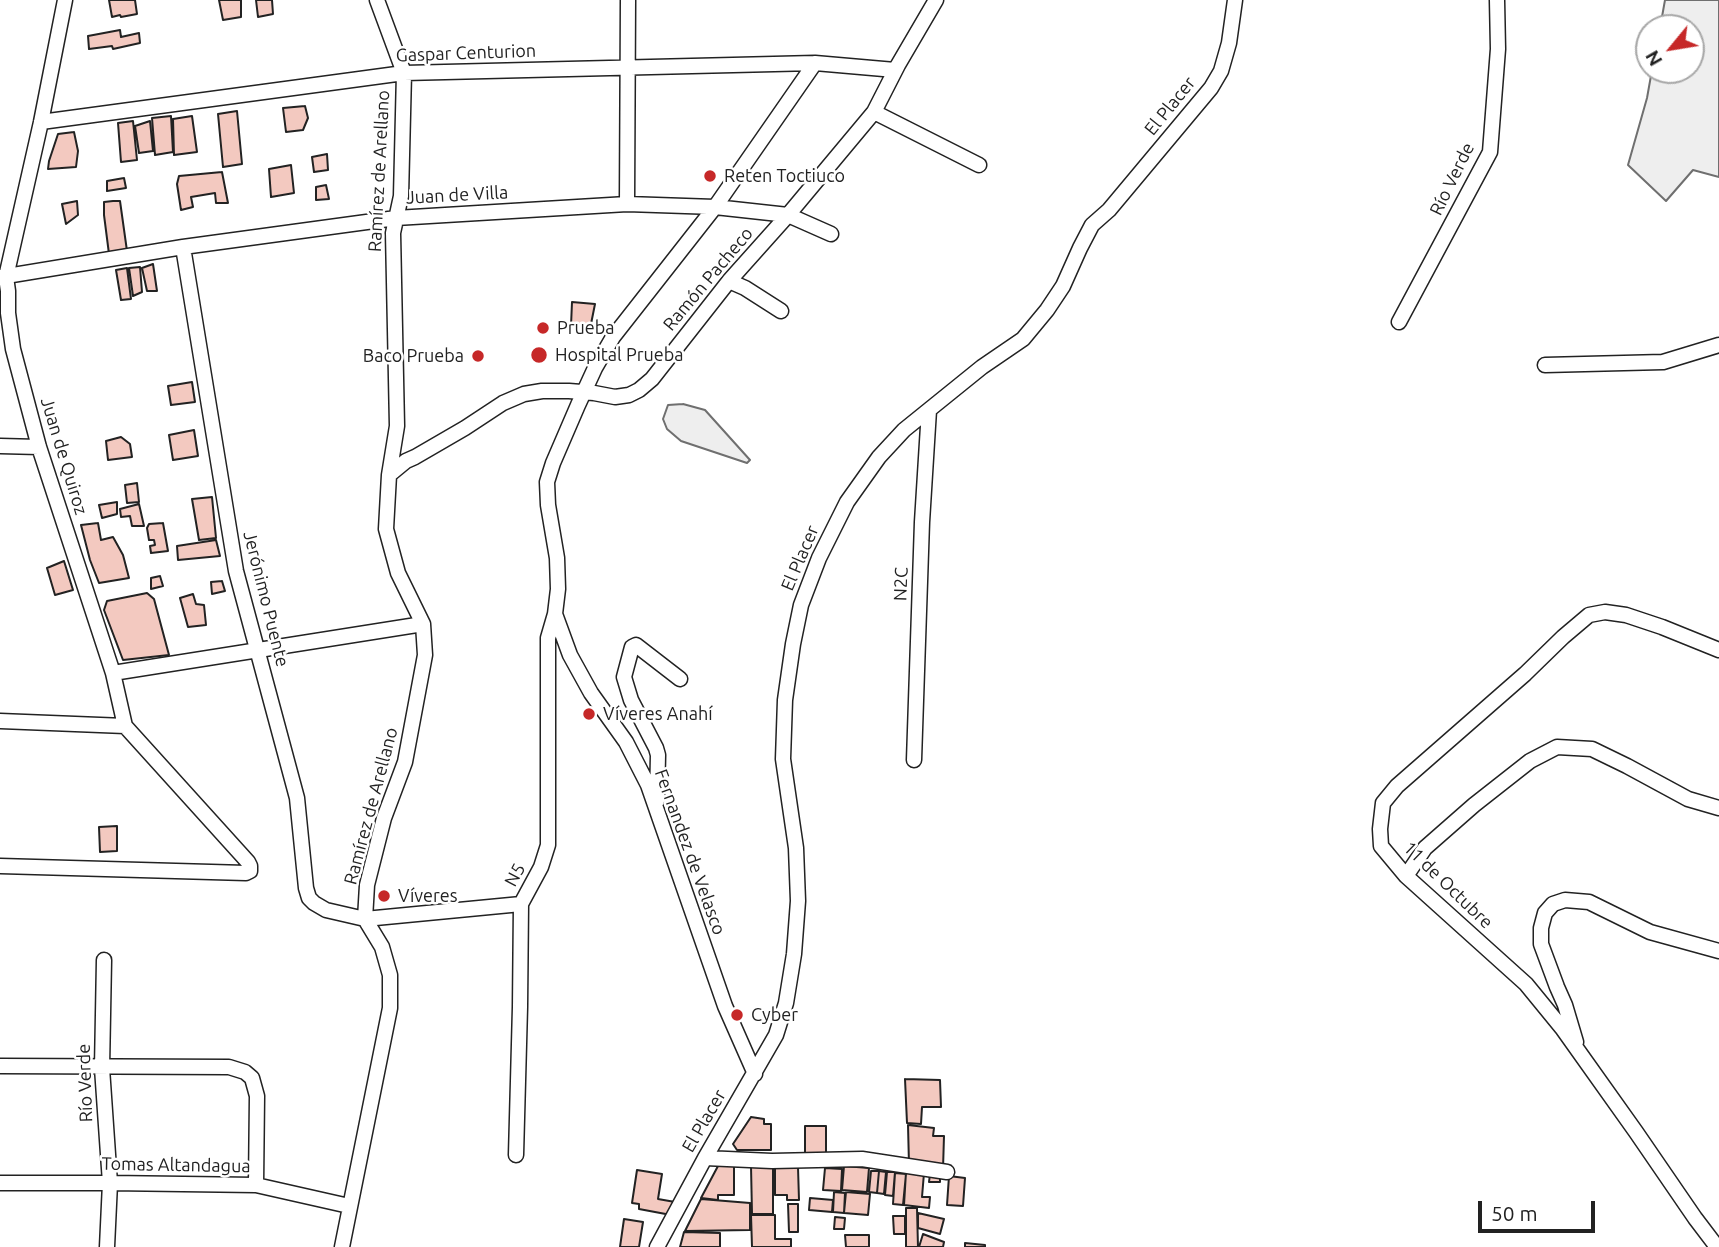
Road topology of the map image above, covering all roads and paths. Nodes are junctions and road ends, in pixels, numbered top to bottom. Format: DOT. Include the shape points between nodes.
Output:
graph roads {
  1 [pos="65,0"];
  2 [pos="377,0"];
  3 [pos="628,0"];
  4 [pos="936,0"];
  5 [pos="1235,0"];
  6 [pos="1497,0"];
  7 [pos="815,63"];
  8 [pos="628,68"];
  9 [pos="895,70"];
  10 [pos="404,73"];
  11 [pos="874,112"];
  12 [pos="41,122"];
  13 [pos="979,165"];
  14 [pos="627,204"];
  15 [pos="715,207"];
  16 [pos="788,215"];
  17 [pos="396,218"];
  18 [pos="831,234"];
  19 [pos="183,247"];
  20 [pos="3,277"];
  21 [pos="729,281"];
  22 [pos="781,311"];
  23 [pos="1399,321"];
  24 [pos="1719,345"];
  25 [pos="1545,365"];
  26 [pos="584,392"];
  27 [pos="929,410"];
  28 [pos="0,446"];
  29 [pos="39,447"];
  30 [pos="389,475"];
  31 [pos="555,614"];
  32 [pos="423,624"];
  33 [pos="1719,650"];
  34 [pos="258,651"];
  35 [pos="113,673"];
  36 [pos="680,679"];
  37 [pos="0,721"];
  38 [pos="125,726"];
  39 [pos="914,760"];
  40 [pos="1719,808"];
  41 [pos="657,813"];
  42 [pos="0,866"];
  43 [pos="1406,876"];
  44 [pos="520,904"];
  45 [pos="365,919"];
  46 [pos="1719,951"];
  47 [pos="104,960"];
  48 [pos="1578,1049"];
  49 [pos="0,1066"];
  50 [pos="102,1068"];
  51 [pos="755,1074"];
  52 [pos="516,1155"];
  53 [pos="705,1158"];
  54 [pos="947,1172"];
  55 [pos="110,1182"];
  56 [pos="0,1184"];
  57 [pos="256,1185"];
  58 [pos="349,1206"];
  59 [pos="107,1247"];
  60 [pos="342,1247"];
  61 [pos="657,1247"];
  62 [pos="1717,1247"];
  1 -- 12 [label="street, Juan de Quiroz"];
  2 -- 10 [label="street, Ramírez de Arellano"];
  3 -- 8 [label="street"];
  4 -- 9 [label="street, Ramón Pacheco"];
  5 -- 27 [label="street, El Placer" via="1221,71 1092,225 1047,310 1023,338"];
  6 -- 23 [label="street, Río Verde" via="1490,152"];
  7 -- 8 [label="street, Gaspar Centurion"];
  7 -- 9 [label="street, Gaspar Centurion"];
  7 -- 15 [label="street, N5"];
  8 -- 10 [label="street, Gaspar Centurion"];
  8 -- 14 [label="street"];
  9 -- 11 [label="street, Ramón Pacheco"];
  10 -- 12 [label="street, Gaspar Centurion"];
  10 -- 17 [label="street, Ramírez de Arellano" via="401,196"];
  11 -- 13 [label="street"];
  11 -- 16 [label="street, Ramón Pacheco"];
  12 -- 20 [label="street, Juan de Quiroz"];
  14 -- 15 [label="street, Juan de Villa"];
  14 -- 17 [label="street, Juan de Villa"];
  15 -- 16 [label="street, Juan de Villa"];
  15 -- 26 [label="street, N5" via="613,337"];
  16 -- 18 [label="street, Juan de Villa"];
  16 -- 21 [label="street, Ramón Pacheco"];
  17 -- 19 [label="street, Juan de Villa"];
  17 -- 30 [label="street, Ramírez de Arellano" via="397,426"];
  19 -- 20 [label="street, Juan de Villa"];
  19 -- 34 [label="street, Jerónimo Puente" via="236,571"];
  20 -- 29 [label="street, Juan de Quiroz" via="13,349"];
  21 -- 22 [label="street"];
  21 -- 26 [label="street, Ramón Pacheco" via="639,390 615,397"];
  24 -- 25 [label="street" via="1663,362"];
  26 -- 30 [label="street, Ramón Pacheco" via="524,394"];
  26 -- 31 [label="street, N5" via="547,482 557,558"];
  27 -- 39 [label="street, N2C"];
  27 -- 51 [label="street, El Placer" via="879,457 847,502 801,605 785,700 783,747 796,848 794,954 776,1035"];
  28 -- 29 [label="street"];
  29 -- 35 [label="street, Juan de Quiroz"];
  30 -- 32 [label="street, Ramírez de Arellano" via="386,529 398,573"];
  31 -- 41 [label="street, Fernandez de Velasco" via="570,655 625,742"];
  31 -- 44 [label="street, N5" via="548,638 548,845"];
  32 -- 34 [label="street"];
  32 -- 45 [label="street, Ramírez de Arellano" via="425,655 405,762 374,857"];
  33 -- 43 [label="street, 11 de Octubre" via="1626,615 1589,615 1396,786 1383,803 1381,846"];
  34 -- 35 [label="street"];
  34 -- 45 [label="street, Jerónimo Puente" via="297,798 309,898 326,910"];
  35 -- 38 [label="street, Juan de Quiroz"];
  36 -- 41 [label="street" via="636,645 632,647 624,677 656,748"];
  37 -- 38 [label="street"];
  38 -- 42 [label="street, Juan de Quiroz" via="248,862 250,871"];
  40 -- 43 [label="street" via="1688,799 1592,750 1557,747 1530,761 1474,805 1425,848"];
  41 -- 51 [label="street, Fernandez de Velasco" via="725,1006"];
  43 -- 48 [label="street, 11 de Octubre" via="1526,984"];
  44 -- 45 [label="street, Jerónimo Puente"];
  44 -- 52 [label="street, N5"];
  45 -- 58 [label="street" via="382,947 390,975 390,1008"];
  46 -- 48 [label="street" via="1650,932 1589,902 1553,904 1545,913 1541,944"];
  47 -- 50 [label="street, Río Verde"];
  48 -- 62 [label="street, 11 de Octubre"];
  49 -- 50 [label="street"];
  50 -- 55 [label="street, Río Verde"];
  50 -- 57 [label="street" via="229,1067 245,1072 252,1078 257,1096"];
  51 -- 53 [label="street, El Placer"];
  53 -- 54 [label="street" via="862,1159"];
  53 -- 61 [label="street, El Placer"];
  55 -- 56 [label="street, Tomas Altandagua"];
  55 -- 57 [label="street, Tomas Altandagua"];
  55 -- 59 [label="street, Río Verde"];
  57 -- 58 [label="street, Tomas Altandagua"];
  58 -- 60 [label="street"];
}
